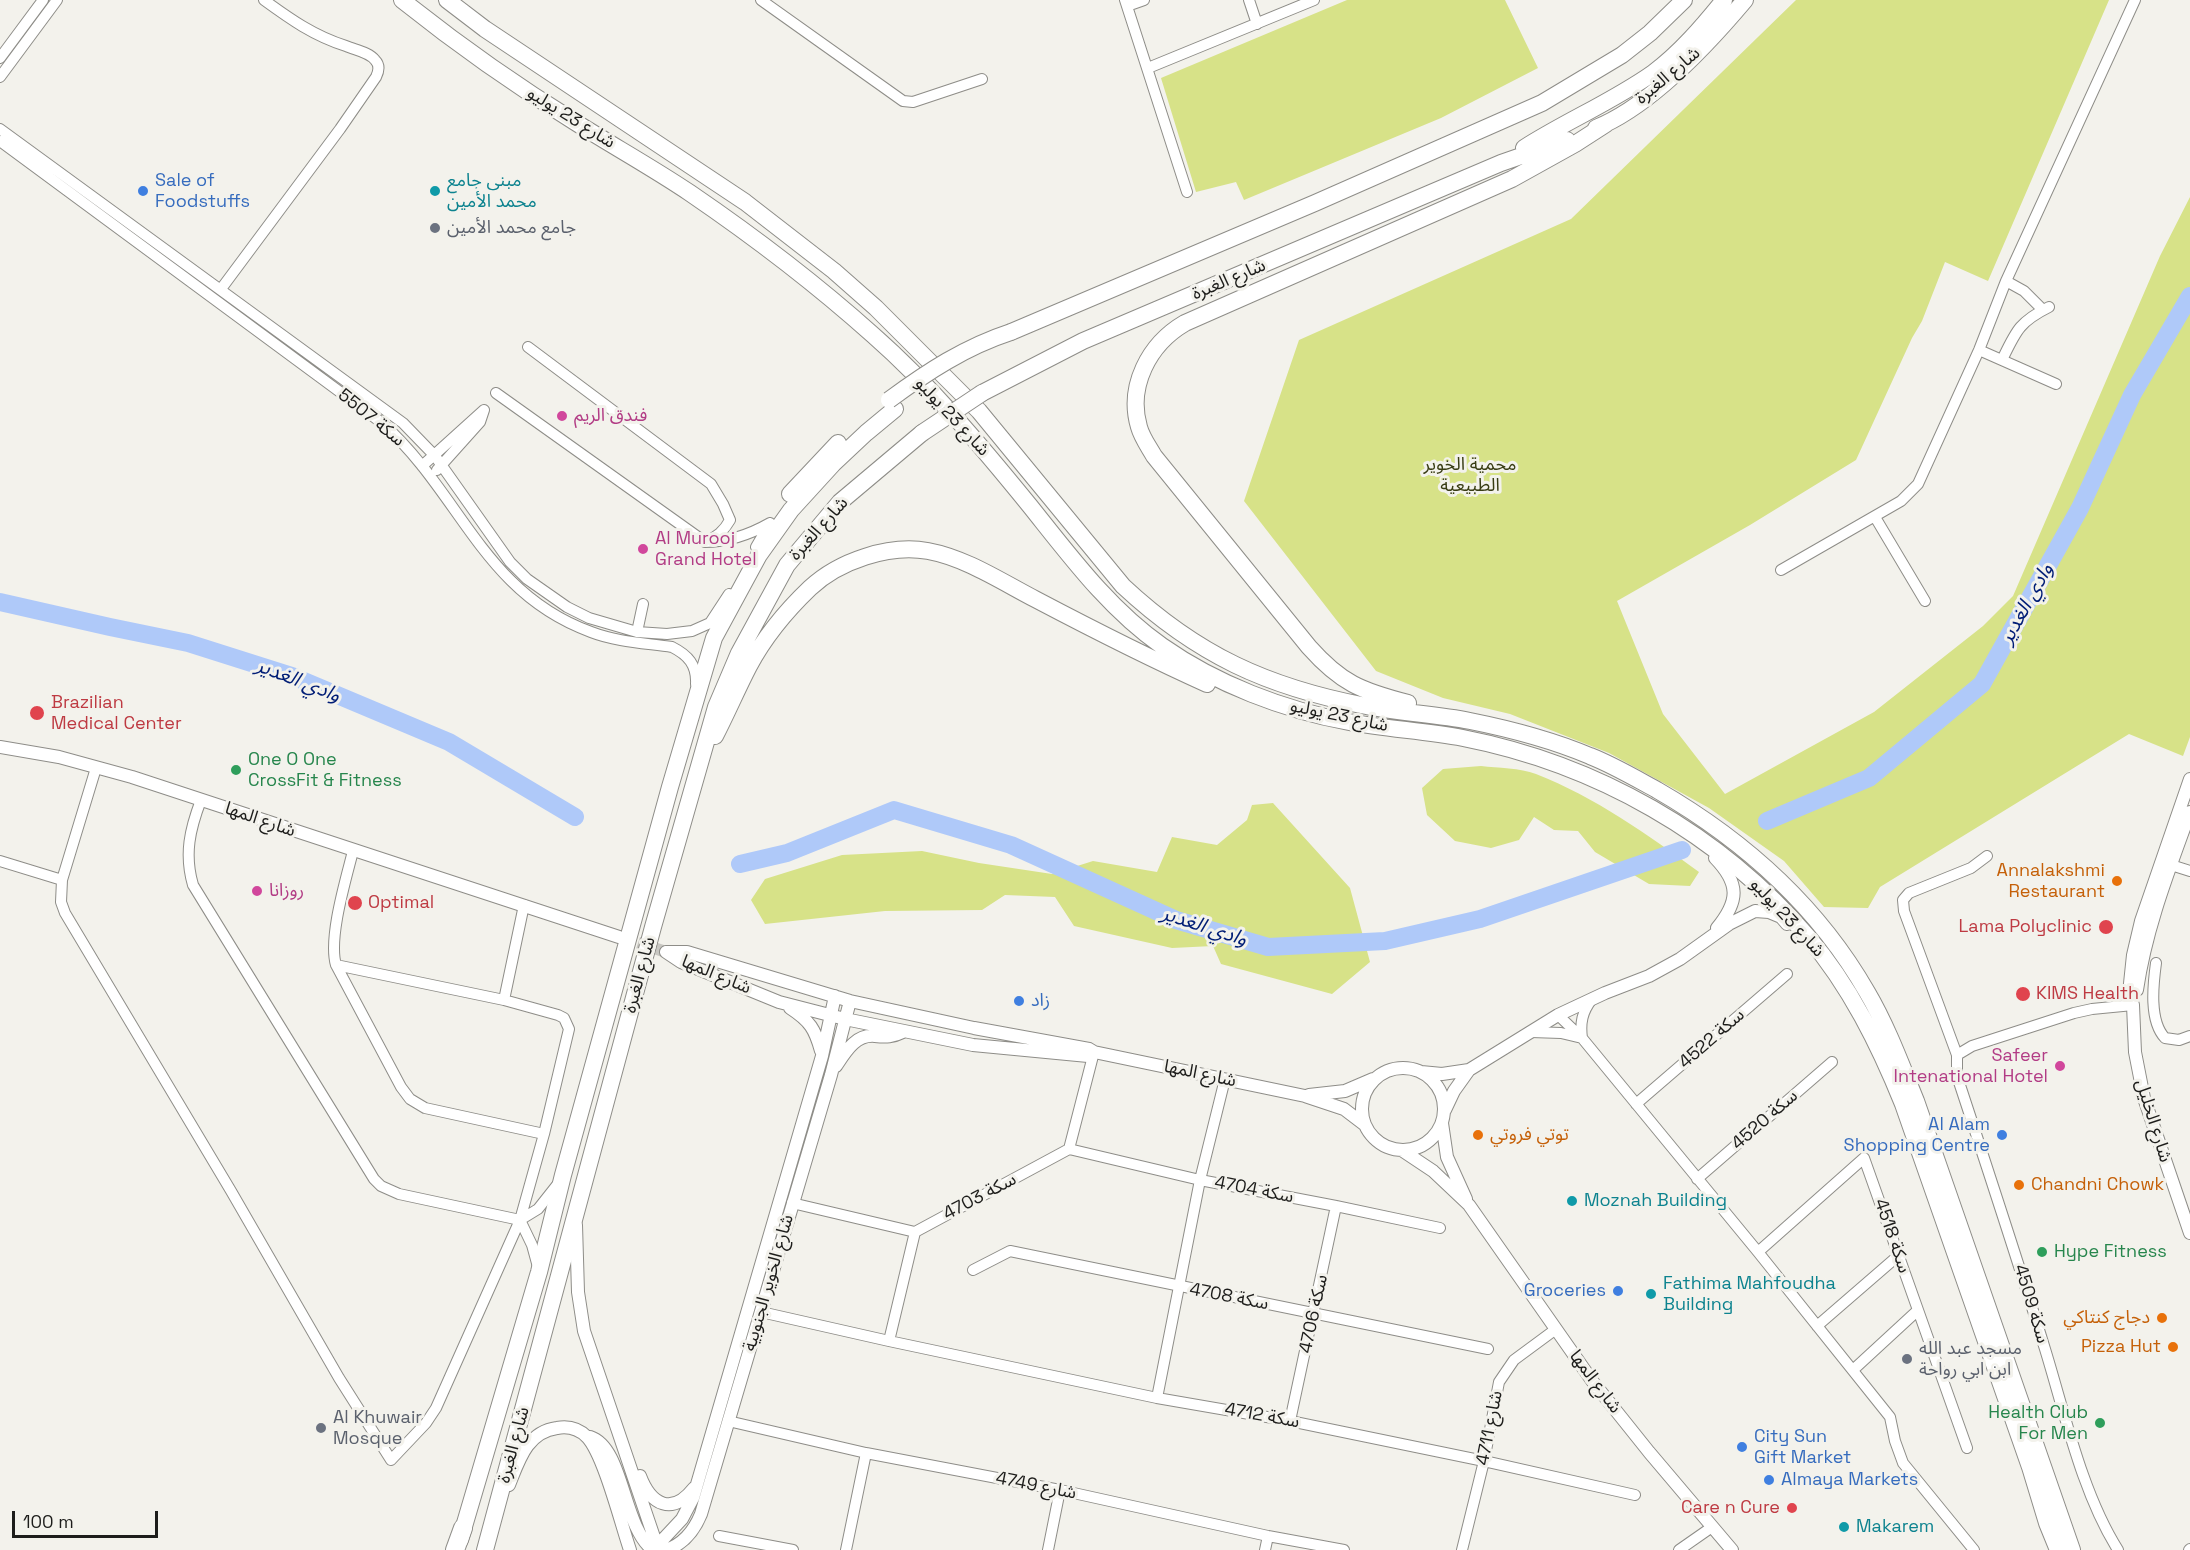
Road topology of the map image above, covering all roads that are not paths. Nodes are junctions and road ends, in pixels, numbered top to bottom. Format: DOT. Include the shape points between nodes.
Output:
graph roads {
  1 [pos="43,0"];
  2 [pos="57,0"];
  3 [pos="264,0"];
  4 [pos="402,0"];
  5 [pos="447,0"];
  6 [pos="761,0"];
  7 [pos="1144,0"];
  8 [pos="1249,0"];
  9 [pos="1314,0"];
  10 [pos="1684,0"];
  11 [pos="1724,0"];
  12 [pos="1745,0"];
  13 [pos="2135,0"];
  14 [pos="1126,3"];
  15 [pos="1257,24"];
  16 [pos="0,58"];
  17 [pos="1148,68"];
  18 [pos="0,77"];
  19 [pos="982,79"];
  20 [pos="1606,124"];
  21 [pos="0,129"];
  22 [pos="0,141"];
  23 [pos="1501,163"];
  24 [pos="1187,192"];
  25 [pos="2006,281"];
  26 [pos="221,289"];
  27 [pos="528,347"];
  28 [pos="1979,350"];
  29 [pos="2002,360"];
  30 [pos="2056,384"];
  31 [pos="496,393"];
  32 [pos="892,404"];
  33 [pos="435,456"];
  34 [pos="422,466"];
  35 [pos="442,466"];
  36 [pos="430,476"];
  37 [pos="1875,518"];
  38 [pos="770,523"];
  39 [pos="705,542"];
  40 [pos="1781,570"];
  41 [pos="1925,601"];
  42 [pos="643,604"];
  43 [pos="637,632"];
  44 [pos="693,704"];
  45 [pos="1469,721"];
  46 [pos="1350,722"];
  47 [pos="0,747"];
  48 [pos="96,768"];
  49 [pos="698,768"];
  50 [pos="2190,779"];
  51 [pos="201,800"];
  52 [pos="1651,808"];
  53 [pos="2190,812"];
  54 [pos="353,851"];
  55 [pos="1988,856"];
  56 [pos="0,861"];
  57 [pos="2171,865"];
  58 [pos="2190,871"];
  59 [pos="62,880"];
  60 [pos="524,905"];
  61 [pos="1710,936"];
  62 [pos="619,937"];
  63 [pos="2156,963"];
  64 [pos="336,965"];
  65 [pos="1787,974"];
  66 [pos="835,996"];
  67 [pos="1592,999"];
  68 [pos="504,1000"];
  69 [pos="850,1001"];
  70 [pos="779,1002"];
  71 [pos="2133,1005"];
  72 [pos="1860,1012"];
  73 [pos="831,1015"];
  74 [pos="1558,1015"];
  75 [pos="845,1019"];
  76 [pos="903,1032"];
  77 [pos="1531,1032"];
  78 [pos="2190,1036"];
  79 [pos="1582,1038"];
  80 [pos="1094,1052"];
  81 [pos="1957,1055"];
  82 [pos="822,1056"];
  83 [pos="1832,1062"];
  84 [pos="1469,1070"];
  85 [pos="1421,1072"];
  86 [pos="831,1075"];
  87 [pos="1376,1077"];
  88 [pos="1225,1079"];
  89 [pos="1305,1096"];
  90 [pos="1636,1104"];
  91 [pos="1443,1117"];
  92 [pos="1365,1125"];
  93 [pos="544,1134"];
  94 [pos="1069,1149"];
  95 [pos="1403,1151"];
  96 [pos="563,1175"];
  97 [pos="1697,1179"];
  98 [pos="1200,1180"];
  99 [pos="792,1203"];
  100 [pos="1469,1205"];
  101 [pos="1336,1206"];
  102 [pos="576,1215"];
  103 [pos="520,1220"];
  104 [pos="1440,1228"];
  105 [pos="915,1232"];
  106 [pos="2190,1233"];
  107 [pos="1758,1252"];
  108 [pos="1899,1256"];
  109 [pos="973,1270"];
  110 [pos="539,1272"];
  111 [pos="1178,1287"];
  112 [pos="1917,1311"];
  113 [pos="761,1312"];
  114 [pos="1315,1313"];
  115 [pos="1817,1326"];
  116 [pos="1556,1329"];
  117 [pos="889,1341"];
  118 [pos="1488,1349"];
  119 [pos="1853,1370"];
  120 [pos="602,1388"];
  121 [pos="1157,1398"];
  122 [pos="729,1421"];
  123 [pos="1290,1421"];
  124 [pos="586,1436"];
  125 [pos="1967,1448"];
  126 [pos="866,1453"];
  127 [pos="1484,1461"];
  128 [pos="699,1479"];
  129 [pos="1060,1490"];
  130 [pos="1635,1495"];
  131 [pos="495,1516"];
  132 [pos="1712,1527"];
  133 [pos="463,1528"];
  134 [pos="693,1530"];
  135 [pos="719,1536"];
  136 [pos="1268,1536"];
  137 [pos="657,1549"];
  138 [pos="456,1550"];
  139 [pos="485,1550"];
  140 [pos="630,1550"];
  141 [pos="686,1550"];
  142 [pos="793,1550"];
  143 [pos="846,1550"];
  144 [pos="1048,1550"];
  145 [pos="1265,1550"];
  146 [pos="1344,1550"];
  147 [pos="1462,1550"];
  148 [pos="1679,1550"];
  149 [pos="1732,1550"];
  150 [pos="1974,1550"];
  151 [pos="2058,1550"];
  152 [pos="2072,1550"];
  153 [pos="2118,1550"];
  1 -- 16 [label="street"];
  2 -- 18 [label="street"];
  3 -- 26 [label="street" via="317,36 370,55 379,69 340,129"];
  4 -- 46 [label="main road, شارع 23 يوليو" via="474,55 690,193 874,336 999,468 1096,586 1162,646 1231,685 1314,714"];
  5 -- 45 [label="main road, شارع 23 يوليو" via="745,202 834,271 979,411 1123,586 1202,649 1279,684 1319,696"];
  6 -- 19 [label="street" via="903,101 913,102"];
  7 -- 14 [label="street"];
  8 -- 15 [label="street"];
  9 -- 15 [label="street"];
  10 -- 32 [label="main road, شارع الغبرة, bridge" via="1622,55 1542,103 1011,332"];
  11 -- 23 [label="main road" via="1681,49 1654,72"];
  12 -- 20 [label="main road, شارع الغبرة" via="1678,71"];
  13 -- 25 [label="street"];
  14 -- 17 [label="street"];
  15 -- 17 [label="street"];
  17 -- 24 [label="street"];
  20 -- 23 [label="main road, شارع الغبرة"];
  20 -- 45 [label="main road" via="1503,183 1185,323 1163,340 1138,381 1139,427 1154,456 1322,661 1361,689"];
  21 -- 26 [label="street, سكة 5507"];
  22 -- 34 [label="street, سكة 5507" via="382,423"];
  23 -- 49 [label="main road, شارع الغبرة, bridge" via="1083,341 982,393 922,433 840,502 787,565 739,653 716,707"];
  25 -- 28 [label="street"];
  25 -- 29 [label="street" via="2046,309 2023,322"];
  26 -- 33 [label="street, سكة 5507" via="385,408"];
  27 -- 39 [label="street" via="711,484 730,520 716,537"];
  28 -- 29 [label="street"];
  28 -- 37 [label="street" via="1918,484"];
  29 -- 30 [label="street"];
  31 -- 39 [label="street"];
  32 -- 38 [label="main road" via="856,426 818,462"];
  32 -- 44 [label="main road, شارع الغبرة" via="791,510 759,555 714,638"];
  33 -- 34 [label="street"];
  33 -- 35 [label="street, سكة 5507"];
  33 -- 35 [label="street" via="483,410 480,422"];
  34 -- 36 [label="street, سكة 5507"];
  35 -- 36 [label="street"];
  35 -- 43 [label="street, سكة 5507" via="495,542 527,579 567,608"];
  36 -- 44 [label="street, سكة 5507" via="504,576 545,609 592,633 672,647 686,655 696,670"];
  37 -- 40 [label="street"];
  37 -- 41 [label="street"];
  38 -- 39 [label="street" via="743,537"];
  38 -- 43 [label="street, سكة 5507" via="710,623 692,631"];
  42 -- 43 [label="street"];
  44 -- 96 [label="main road, شارع الغبرة"];
  45 -- 152 [label="main road, شارع 23 يوليو" via="1563,746 1641,781 1698,814 1747,851 1817,919 1867,992 1916,1101"];
  46 -- 49 [label="main road" via="1318,724 1248,701 1173,669 963,562 927,551 906,550 884,552 846,564 799,599 750,664"];
  46 -- 52 [label="main road, شارع 23 يوليو" via="1463,738 1526,754 1573,769"];
  47 -- 48 [label="street, شارع المها"];
  48 -- 51 [label="street, شارع المها"];
  48 -- 59 [label="street"];
  49 -- 102 [label="main road, شارع الغبرة"];
  50 -- 71 [label="street, شارع الخليل" via="2139,931 2131,968 2129,993"];
  51 -- 54 [label="street, شارع المها"];
  51 -- 103 [label="street" via="189,841 193,885 374,1179 399,1194"];
  52 -- 61 [label="street" via="1716,858 1729,876 1733,903"];
  52 -- 72 [label="main road, شارع 23 يوليو" via="1708,844 1775,902 1809,938"];
  53 -- 57 [label="street, شارع الخليل"];
  54 -- 60 [label="street, شارع المها"];
  54 -- 64 [label="street" via="333,948"];
  55 -- 81 [label="street, سكة 4509" via="1909,893 1903,900"];
  56 -- 59 [label="street"];
  57 -- 58 [label="street"];
  57 -- 71 [label="street, شارع الخليل" via="2149,932"];
  59 -- 103 [label="street" via="65,913 391,1460 436,1408"];
  60 -- 62 [label="street, شارع المها"];
  60 -- 68 [label="street"];
  61 -- 67 [label="street" via="1649,976"];
  61 -- 72 [label="street" via="1755,911 1781,917"];
  63 -- 78 [label="street" via="2152,991 2159,1032 2165,1038 2179,1040"];
  64 -- 68 [label="street"];
  64 -- 93 [label="street" via="401,1087 417,1105"];
  65 -- 90 [label="street, سكة 4522"];
  66 -- 69 [label="street, شارع المها"];
  66 -- 70 [label="street, شارع المها" via="687,952 666,952 681,962"];
  66 -- 73 [label="street, شارع الخوير الجنوبية"];
  67 -- 74 [label="street"];
  67 -- 79 [label="street" via="1582,1017"];
  68 -- 93 [label="street" via="558,1015 567,1022 568,1034"];
  69 -- 75 [label="street, شارع الخوير الجنوبية"];
  69 -- 80 [label="street, شارع المها"];
  70 -- 73 [label="street, شارع المها"];
  70 -- 82 [label="street" via="807,1020"];
  71 -- 81 [label="street" via="2074,1013 1972,1046"];
  71 -- 106 [label="street, شارع الخليل" via="2135,1052 2144,1098"];
  72 -- 151 [label="main road, شارع 23 يوليو" via="1903,1104"];
  73 -- 75 [label="street, شارع المها"];
  73 -- 82 [label="street, شارع الخوير الجنوبية"];
  74 -- 77 [label="street"];
  74 -- 79 [label="street"];
  75 -- 76 [label="street, شارع المها"];
  75 -- 86 [label="street, شارع الخوير الجنوبية"];
  76 -- 80 [label="street, شارع المها" via="973,1045 1088,1056"];
  76 -- 86 [label="street" via="856,1040"];
  77 -- 79 [label="street"];
  77 -- 84 [label="street"];
  79 -- 90 [label="street"];
  80 -- 88 [label="street, شارع المها"];
  80 -- 94 [label="street"];
  81 -- 153 [label="street, سكة 4509" via="1957,1076 2084,1476"];
  82 -- 128 [label="street, شارع الخوير الجنوبية"];
  83 -- 97 [label="street, سكة 4520"];
  84 -- 85 [label="street"];
  84 -- 91 [label="street"];
  85 -- 87 [label="street" via="1398,1068"];
  85 -- 91 [label="street" via="1439,1089"];
  86 -- 99 [label="street, شارع الخوير الجنوبية"];
  87 -- 89 [label="street, شارع المها" via="1345,1091"];
  87 -- 92 [label="street" via="1363,1099"];
  88 -- 89 [label="street, شارع المها"];
  88 -- 98 [label="street"];
  89 -- 92 [label="street, شارع المها" via="1344,1109"];
  90 -- 97 [label="street"];
  91 -- 95 [label="street" via="1438,1132 1423,1146"];
  91 -- 100 [label="street, شارع المها" via="1447,1157"];
  92 -- 95 [label="street" via="1376,1141"];
  93 -- 103 [label="street"];
  94 -- 98 [label="street, سكة 4704"];
  94 -- 105 [label="street, 4703 سكة"];
  95 -- 100 [label="street, شارع المها" via="1433,1171"];
  96 -- 103 [label="street" via="546,1201"];
  96 -- 110 [label="main road, شارع الغبرة"];
  97 -- 107 [label="street"];
  98 -- 101 [label="street, سكة 4704"];
  98 -- 111 [label="street"];
  99 -- 105 [label="street"];
  99 -- 113 [label="street, شارع الخوير الجنوبية"];
  100 -- 116 [label="street, شارع المها"];
  101 -- 104 [label="street, سكة 4704"];
  101 -- 114 [label="street, 4706 سكة"];
  102 -- 120 [label="street" via="580,1312"];
  102 -- 131 [label="main road, شارع الغبرة"];
  103 -- 110 [label="street"];
  105 -- 117 [label="street"];
  107 -- 108 [label="street, سكة 4518" via="1864,1158"];
  107 -- 115 [label="street"];
  108 -- 112 [label="street, سكة 4518"];
  108 -- 115 [label="street"];
  109 -- 111 [label="street, سكة 4708" via="1010,1251"];
  110 -- 133 [label="main road, شارع الغبرة"];
  111 -- 114 [label="street, سكة 4708"];
  111 -- 121 [label="street"];
  112 -- 119 [label="street"];
  112 -- 125 [label="street, سكة 4518"];
  113 -- 117 [label="street, سكة 4712"];
  113 -- 122 [label="street, شارع الخوير الجنوبية"];
  114 -- 118 [label="street, سكة 4708"];
  114 -- 123 [label="street, 4706 سكة"];
  115 -- 119 [label="street"];
  116 -- 127 [label="street, 4711 شارع" via="1514,1360 1499,1382"];
  116 -- 132 [label="street, شارع المها" via="1593,1382"];
  117 -- 121 [label="street, سكة 4712"];
  119 -- 150 [label="street" via="1890,1417 1903,1462"];
  120 -- 128 [label="street" via="613,1405 650,1496 659,1503 678,1503"];
  120 -- 137 [label="street"];
  121 -- 123 [label="street, سكة 4712"];
  122 -- 126 [label="street, 4749 شارع"];
  122 -- 134 [label="street, شارع الخوير الجنوبية"];
  123 -- 127 [label="street, سكة 4712"];
  124 -- 131 [label="street" via="569,1427 559,1427 534,1437 522,1454"];
  124 -- 137 [label="street" via="599,1442 607,1453 634,1526 642,1540"];
  124 -- 140 [label="street" via="603,1468"];
  126 -- 129 [label="street, 4749 شارع"];
  126 -- 143 [label="street"];
  127 -- 130 [label="street, سكة 4712"];
  127 -- 147 [label="street, 4711 شارع"];
  128 -- 137 [label="street, شارع الخوير الجنوبية" via="687,1512"];
  129 -- 136 [label="street, 4749 شارع"];
  129 -- 144 [label="street"];
  131 -- 139 [label="main road, شارع الغبرة"];
  132 -- 148 [label="street"];
  132 -- 149 [label="street, شارع المها"];
  133 -- 138 [label="highway"];
  134 -- 137 [label="street, شارع الخوير الجنوبية" via="679,1544"];
  134 -- 141 [label="street"];
  135 -- 142 [label="street"];
  136 -- 145 [label="street"];
  136 -- 146 [label="street, 4749 شارع"];
}
